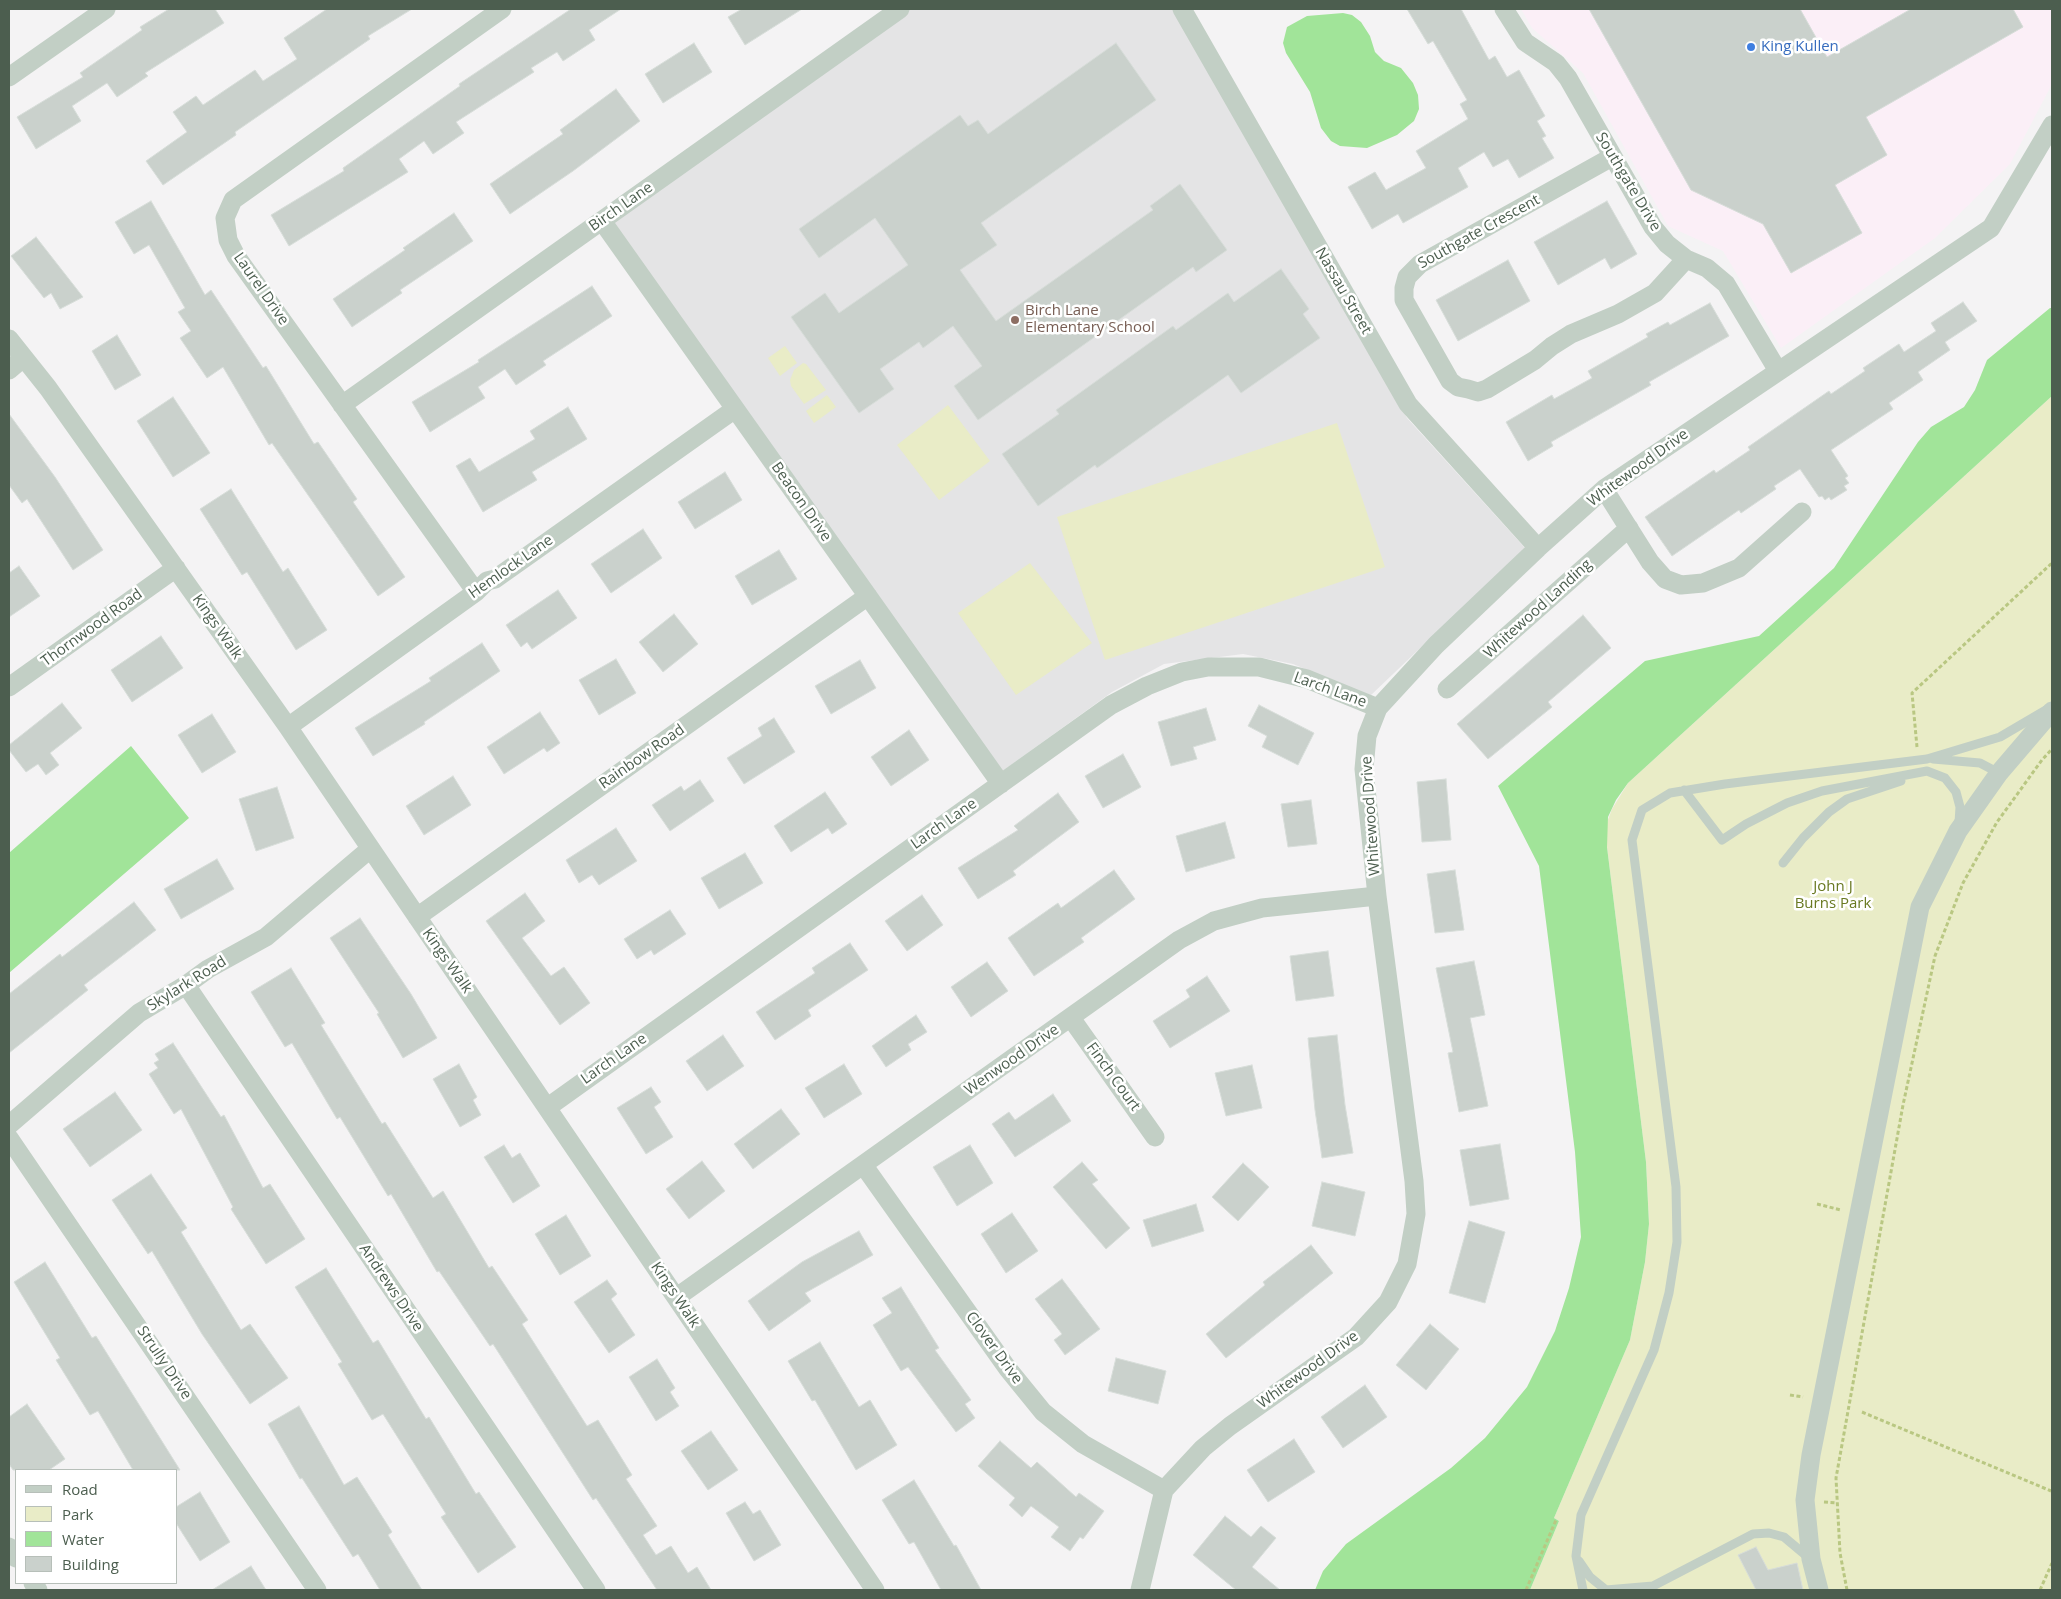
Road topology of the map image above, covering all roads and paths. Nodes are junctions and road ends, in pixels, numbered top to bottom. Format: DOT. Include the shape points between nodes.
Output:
graph roads {
  1 [pos="106,9"];
  2 [pos="502,9"];
  3 [pos="900,9"];
  4 [pos="1182,9"];
  5 [pos="1504,9"];
  6 [pos="9,77"];
  7 [pos="2052,125"];
  8 [pos="1612,157"];
  9 [pos="602,221"];
  10 [pos="1686,259"];
  11 [pos="9,339"];
  12 [pos="23,358"];
  13 [pos="9,370"];
  14 [pos="1778,371"];
  15 [pos="342,405"];
  16 [pos="735,409"];
  17 [pos="1604,489"];
  18 [pos="1802,512"];
  19 [pos="1628,528"];
  20 [pos="1538,548"];
  21 [pos="2052,563"];
  22 [pos="176,568"];
  23 [pos="476,592"];
  24 [pos="868,596"];
  25 [pos="9,687"];
  26 [pos="1447,689"];
  27 [pos="2052,706"];
  28 [pos="1378,708"];
  29 [pos="2052,711"];
  30 [pos="288,727"];
  31 [pos="2052,749"];
  32 [pos="1923,760"];
  33 [pos="1927,771"];
  34 [pos="1999,773"];
  35 [pos="1000,784"];
  36 [pos="1684,790"];
  37 [pos="1958,831"];
  38 [pos="370,849"];
  39 [pos="1784,863"];
  40 [pos="1377,896"];
  41 [pos="417,917"];
  42 [pos="186,985"];
  43 [pos="1071,1018"];
  44 [pos="548,1107"];
  45 [pos="9,1125"];
  46 [pos="1155,1137"];
  47 [pos="9,1138"];
  48 [pos="864,1166"];
  49 [pos="1817,1204"];
  50 [pos="1847,1212"];
  51 [pos="677,1297"];
  52 [pos="1862,1412"];
  53 [pos="1164,1490"];
  54 [pos="2052,1494"];
  55 [pos="1556,1520"];
  56 [pos="1576,1556"];
  57 [pos="1811,1559"];
  58 [pos="2052,1563"];
  59 [pos="1652,1588"];
  60 [pos="317,1590"];
  61 [pos="596,1590"];
  62 [pos="875,1590"];
  63 [pos="1140,1590"];
  64 [pos="1526,1590"];
  65 [pos="1583,1590"];
  66 [pos="1819,1590"];
  67 [pos="1847,1590"];
  68 [pos="2040,1590"];
  1 -- 6 [label="street"];
  2 -- 15 [label="street, Laurel Drive" via="233,200 225,218 228,240 236,256"];
  3 -- 9 [label="street, Birch Lane"];
  4 -- 20 [label="street, Nassau Street" via="1408,404"];
  5 -- 8 [label="street, Southgate Drive" via="1525,42 1556,63 1568,78"];
  7 -- 14 [label="street, Whitewood Drive" via="1991,228"];
  8 -- 10 [label="street, Southgate Drive" via="1653,227"];
  8 -- 10 [label="street, Southgate Crescent" via="1420,264 1407,277 1404,300 1450,381 1458,387 1473,390 1487,388 1571,334 1618,314 1655,293"];
  9 -- 15 [label="street, Birch Lane"];
  9 -- 16 [label="street, Beacon Drive"];
  10 -- 14 [label="street, Southgate Drive" via="1707,268 1726,284"];
  11 -- 12 [label="street, Kings Walk"];
  12 -- 13 [label="street"];
  12 -- 22 [label="street, Kings Walk" via="48,388"];
  14 -- 17 [label="street, Whitewood Drive"];
  15 -- 23 [label="street, Laurel Drive"];
  16 -- 23 [label="street, Hemlock Lane"];
  16 -- 24 [label="street, Beacon Drive"];
  17 -- 19 [label="street"];
  17 -- 20 [label="street, Whitewood Drive"];
  18 -- 19 [label="street" via="1739,568 1703,583 1681,585 1665,579"];
  19 -- 26 [label="street, Whitewood Landing"];
  20 -- 28 [label="street, Whitewood Drive" via="1436,645"];
  21 -- 32 [label="path" via="1912,692"];
  22 -- 25 [label="street, Thornwood Road"];
  22 -- 30 [label="street, Kings Walk"];
  23 -- 30 [label="street, Hemlock Lane"];
  24 -- 35 [label="street, Beacon Drive"];
  24 -- 41 [label="street, Rainbow Road"];
  27 -- 32 [label="lane" via="2000,737"];
  28 -- 35 [label="street, Larch Lane" via="1307,679 1259,667 1208,667 1182,672 1111,706"];
  28 -- 40 [label="street, Whitewood Drive" via="1368,736 1364,769"];
  29 -- 34 [label="street"];
  30 -- 38 [label="street, Kings Walk"];
  31 -- 67 [label="path" via="1997,822 1968,874 1935,956 1903,1105 1836,1478 1840,1553"];
  32 -- 34 [label="lane" via="1980,763"];
  32 -- 36 [label="lane"];
  33 -- 36 [label="lane" via="1822,790 1787,803 1722,840"];
  33 -- 37 [label="lane" via="1945,778 1956,792 1960,807"];
  33 -- 39 [label="lane" via="1847,800 1823,818"];
  34 -- 37 [label="street"];
  35 -- 44 [label="street, Larch Lane"];
  36 -- 56 [label="lane" via="1670,793 1642,810 1632,840 1676,1188 1677,1242 1669,1293 1654,1350 1580,1515"];
  37 -- 57 [label="street" via="1920,907 1811,1455 1806,1500"];
  38 -- 41 [label="street, Kings Walk"];
  38 -- 42 [label="street, Skylark Road" via="266,937"];
  40 -- 43 [label="street, Wenwood Drive" via="1262,908 1214,921 1179,940"];
  40 -- 53 [label="street, Whitewood Drive" via="1414,1181 1416,1214 1407,1264 1388,1302 1356,1337 1230,1426 1203,1448"];
  41 -- 44 [label="street, Kings Walk"];
  42 -- 45 [label="street, Skylark Road" via="139,1013"];
  42 -- 61 [label="street, Andrews Drive"];
  43 -- 46 [label="street, Finch Court"];
  43 -- 48 [label="street, Wenwood Drive"];
  44 -- 51 [label="street, Kings Walk"];
  47 -- 60 [label="street, Strully Drive"];
  48 -- 51 [label="street, Wenwood Drive"];
  48 -- 53 [label="street, Clover Drive" via="1008,1369 1043,1412 1083,1444"];
  49 -- 50 [label="path"];
  51 -- 62 [label="street, Kings Walk"];
  52 -- 54 [label="path"];
  53 -- 63 [label="street, Whitewood Drive"];
  55 -- 64 [label="path"];
  56 -- 59 [label="lane" via="1590,1577 1606,1590"];
  56 -- 65 [label="lane"];
  57 -- 59 [label="lane" via="1784,1537 1769,1532 1753,1534"];
  57 -- 66 [label="street"];
  58 -- 68 [label="path"];
}
